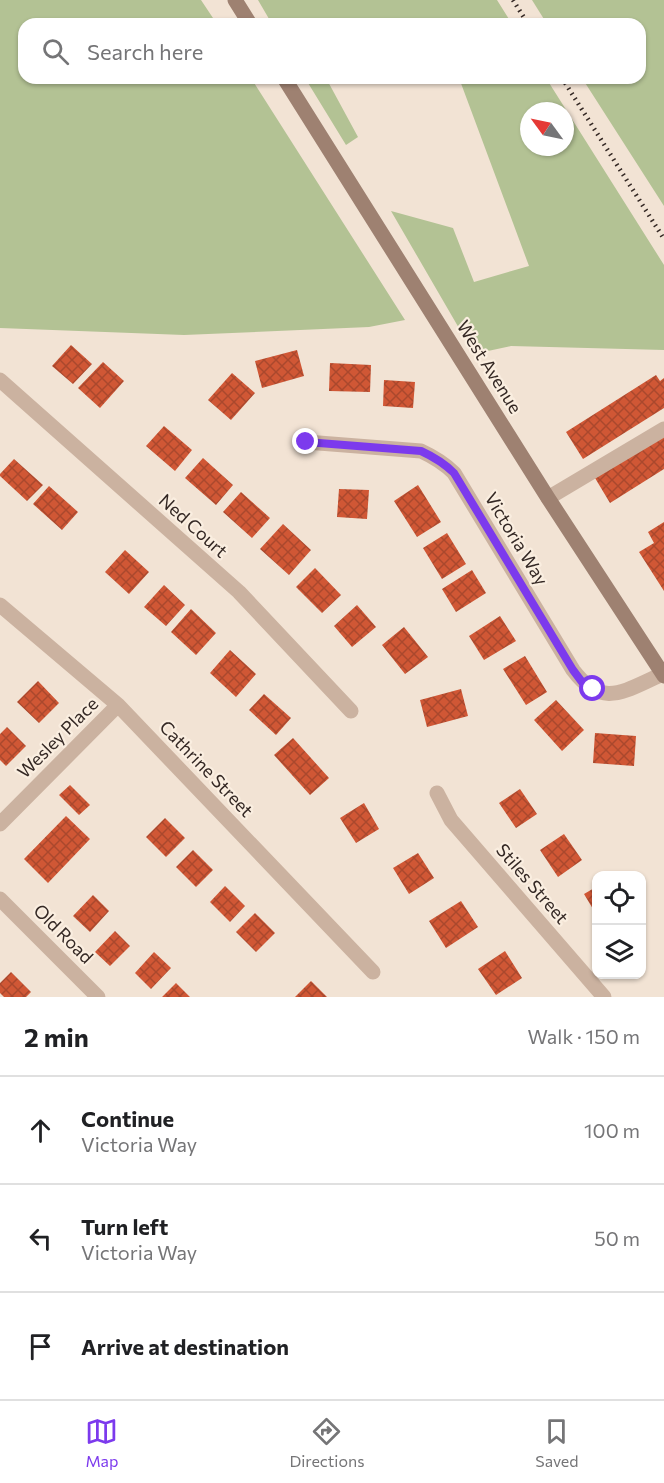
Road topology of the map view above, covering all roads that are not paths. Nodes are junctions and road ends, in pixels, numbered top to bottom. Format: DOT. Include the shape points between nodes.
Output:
graph roads {
  1 [pos="235,0"];
  2 [pos="246,18"];
  3 [pos="288,84"];
  4 [pos="0,380"];
  5 [pos="664,429"];
  6 [pos="306,442"];
  7 [pos="548,498"];
  8 [pos="0,605"];
  9 [pos="664,675"];
  10 [pos="118,705"];
  11 [pos="351,711"];
  12 [pos="437,793"];
  13 [pos="0,824"];
  14 [pos="0,899"];
  15 [pos="373,972"];
  16 [pos="98,997"];
  17 [pos="604,997"];
  1 -- 2 [label="street"];
  3 -- 7 [label="street, West Avenue"];
  4 -- 11 [label="street, Ned Court" via="239,592"];
  5 -- 7 [label="street"];
  6 -- 9 [label="street, Victoria Way" via="421,451 434,457 454,473 582,682 604,694 615,694"];
  7 -- 9 [label="street, West Avenue"];
  8 -- 10 [label="street, Cathrine Street"];
  10 -- 13 [label="street, Wesley Place"];
  10 -- 15 [label="street, Cathrine Street"];
  12 -- 17 [label="street, Stiles Street" via="451,820"];
  14 -- 16 [label="street, Old Road"];
}
